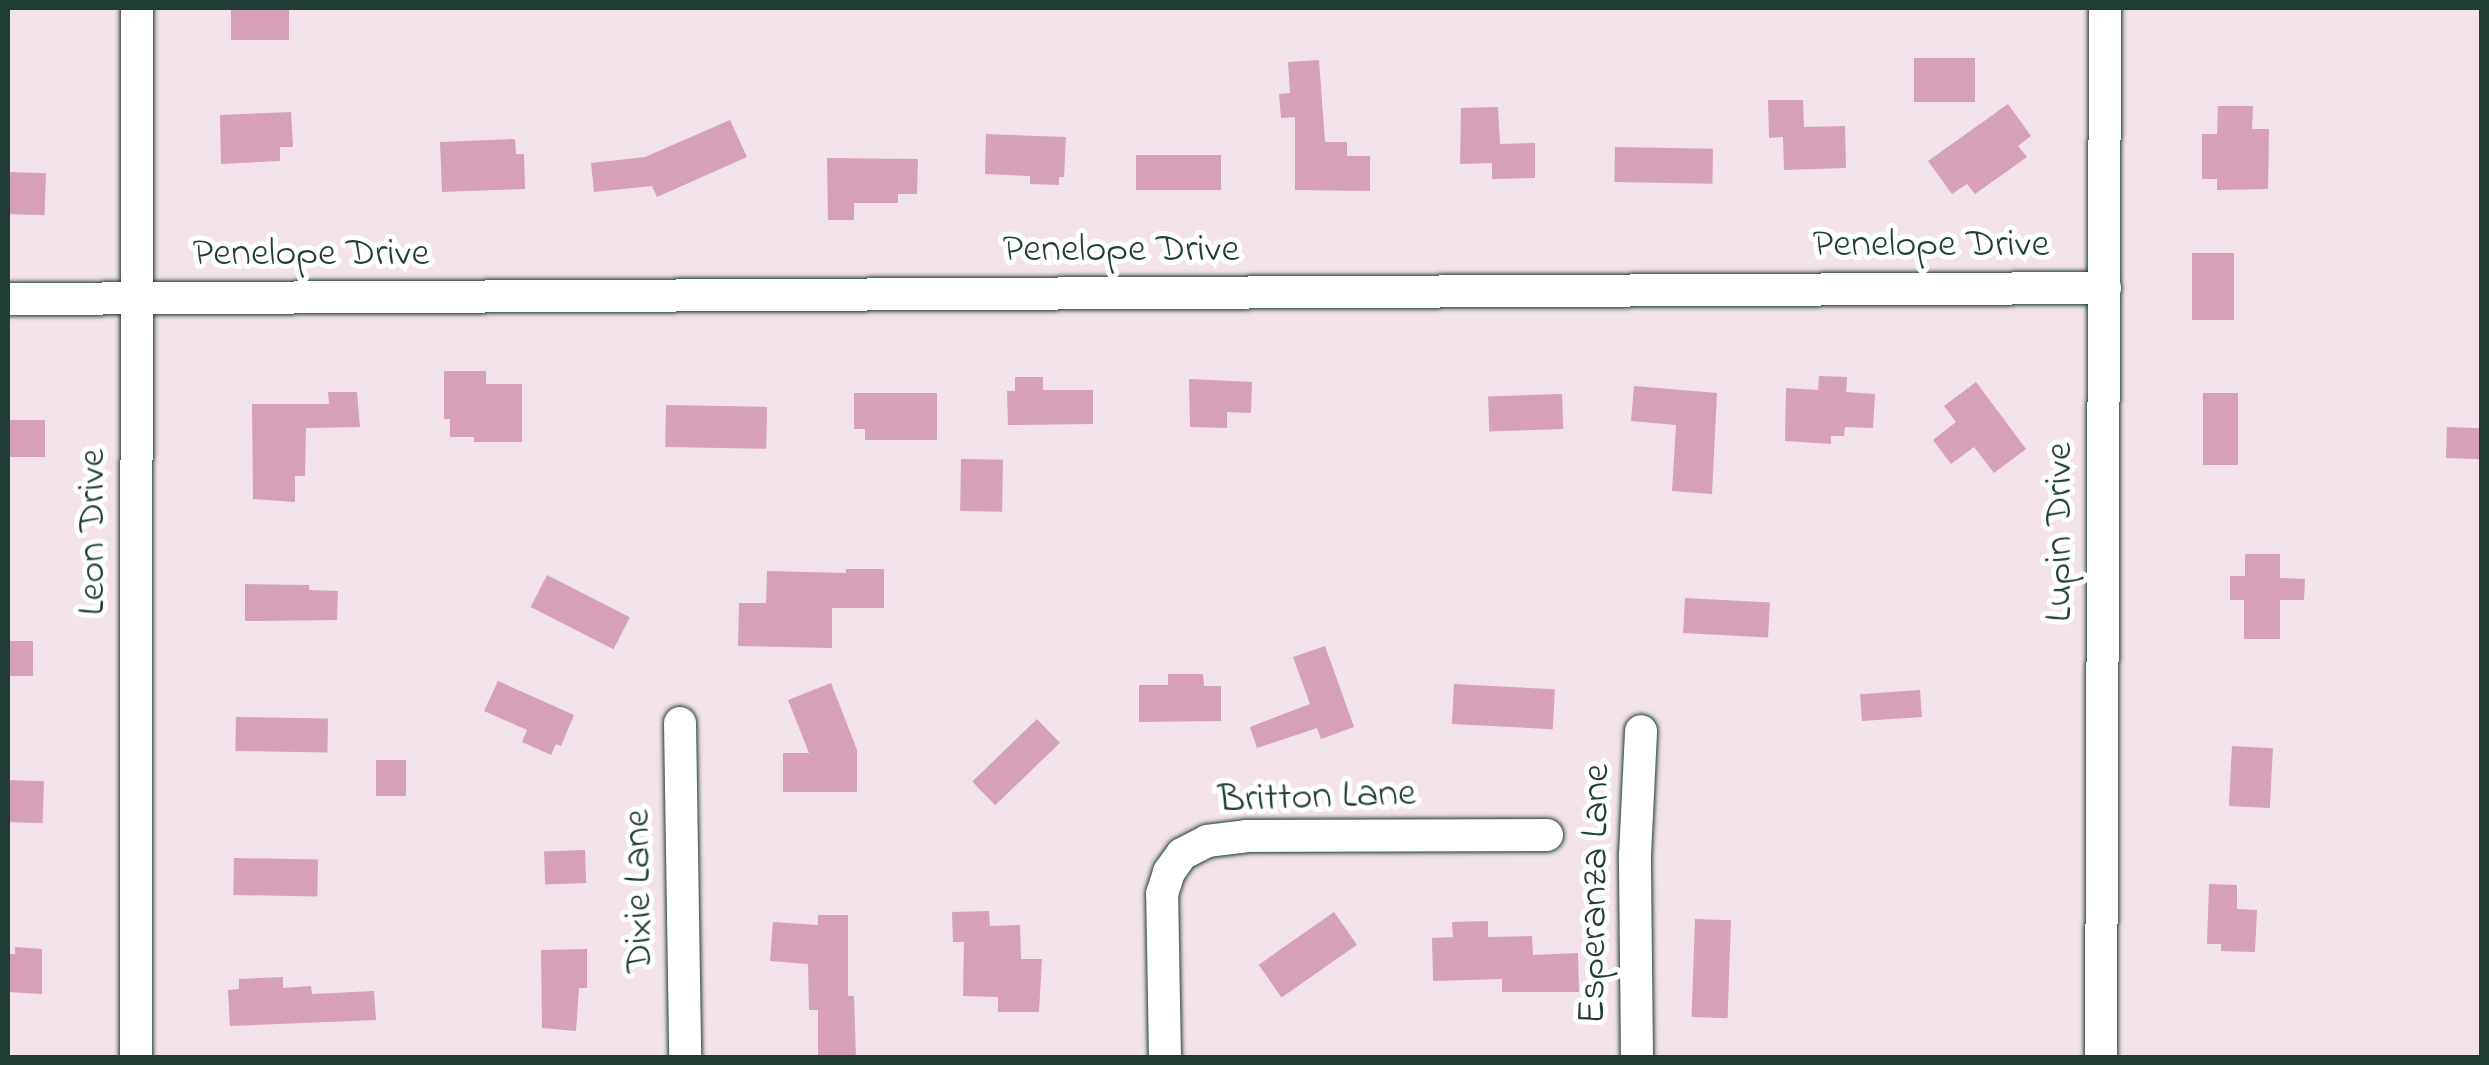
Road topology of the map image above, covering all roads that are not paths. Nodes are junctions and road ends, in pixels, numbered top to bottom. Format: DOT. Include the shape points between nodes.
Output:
graph roads {
  1 [pos="138,8"];
  2 [pos="2105,8"];
  3 [pos="2105,288"];
  4 [pos="8,299"];
  5 [pos="137,299"];
  6 [pos="680,723"];
  7 [pos="1641,731"];
  8 [pos="1547,835"];
  9 [pos="136,1058"];
  10 [pos="684,1058"];
  11 [pos="1165,1058"];
  12 [pos="1637,1058"];
  13 [pos="2101,1058"];
  1 -- 5 [label="street, Leon Drive"];
  2 -- 3 [label="street, Lupin Drive"];
  3 -- 5 [label="street, Penelope Drive"];
  3 -- 13 [label="street, Lupin Drive"];
  4 -- 5 [label="street, Penelope Drive"];
  5 -- 9 [label="street, Leon Drive"];
  6 -- 10 [label="street, Dixie Lane"];
  7 -- 12 [label="street, Esperanza Lane"];
  8 -- 11 [label="street, Britton Lane" via="1246,836 1207,841 1182,854 1162,894"];
}
